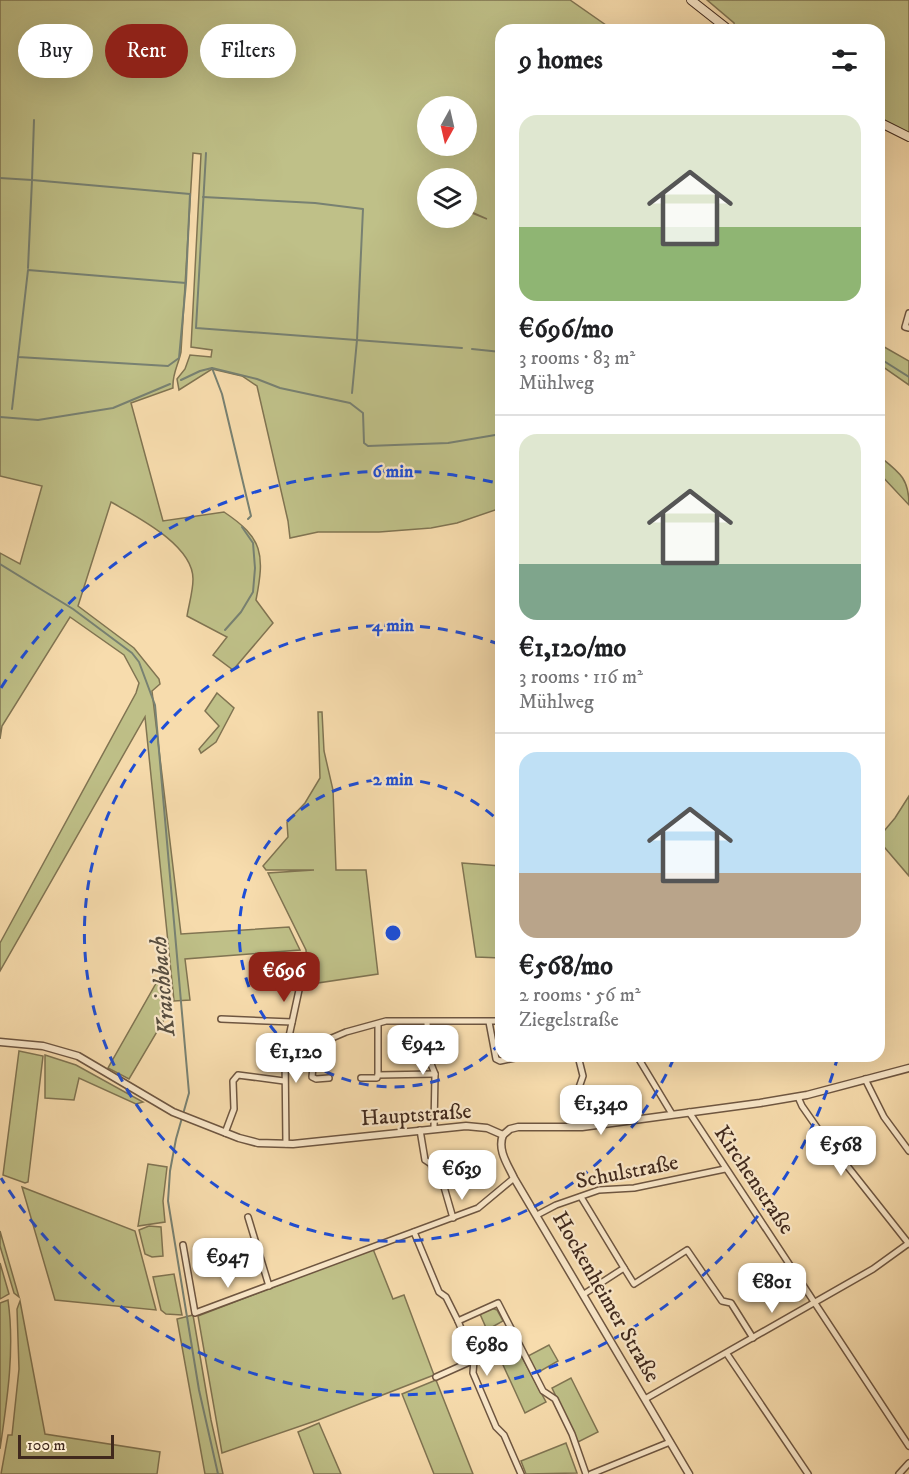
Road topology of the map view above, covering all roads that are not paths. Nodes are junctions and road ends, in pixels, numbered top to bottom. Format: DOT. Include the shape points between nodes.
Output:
graph roads {
  1 [pos="691,0"];
  2 [pos="721,24"];
  3 [pos="885,125"];
  4 [pos="909,136"];
  5 [pos="909,315"];
  6 [pos="909,328"];
  7 [pos="299,990"];
  8 [pos="221,1019"];
  9 [pos="292,1022"];
  10 [pos="489,1022"];
  11 [pos="495,1022"];
  12 [pos="427,1023"];
  13 [pos="378,1024"];
  14 [pos="0,1042"];
  15 [pos="315,1046"];
  16 [pos="495,1054"];
  17 [pos="285,1055"];
  18 [pos="580,1062"];
  19 [pos="642,1062"];
  20 [pos="909,1068"];
  21 [pos="435,1074"];
  22 [pos="378,1075"];
  23 [pos="329,1078"];
  24 [pos="361,1078"];
  25 [pos="866,1079"];
  26 [pos="284,1081"];
  27 [pos="798,1096"];
  28 [pos="689,1112"];
  29 [pos="672,1114"];
  30 [pos="582,1127"];
  31 [pos="434,1128"];
  32 [pos="420,1130"];
  33 [pos="225,1133"];
  34 [pos="502,1135"];
  35 [pos="286,1144"];
  36 [pos="909,1151"];
  37 [pos="725,1169"];
  38 [pos="514,1178"];
  39 [pos="581,1197"];
  40 [pos="537,1215"];
  41 [pos="248,1217"];
  42 [pos="453,1218"];
  43 [pos="414,1232"];
  44 [pos="909,1244"];
  45 [pos="183,1245"];
  46 [pos="624,1268"];
  47 [pos="269,1286"];
  48 [pos="584,1294"];
  49 [pos="816,1302"];
  50 [pos="458,1321"];
  51 [pos="753,1338"];
  52 [pos="727,1354"];
  53 [pos="474,1360"];
  54 [pos="436,1377"];
  55 [pos="645,1399"];
  56 [pos="670,1442"];
  57 [pos="909,1446"];
  58 [pos="909,1463"];
  59 [pos="521,1474"];
  60 [pos="586,1474"];
  61 [pos="591,1474"];
  62 [pos="689,1474"];
  63 [pos="808,1474"];
  64 [pos="900,1474"];
  1 -- 2 [label="main road"];
  3 -- 4 [label="main road"];
  5 -- 6 [label="street" via="905,327"];
  7 -- 9 [label="street"];
  8 -- 9 [label="street"];
  9 -- 17 [label="street"];
  10 -- 11 [label="street"];
  10 -- 12 [label="street"];
  10 -- 16 [label="street"];
  12 -- 13 [label="street" via="411,1020"];
  12 -- 21 [label="street" via="429,1059"];
  13 -- 15 [label="street"];
  13 -- 22 [label="street"];
  14 -- 33 [label="street, Hauptstraße" via="42,1046 78,1056 173,1112"];
  15 -- 17 [label="street"];
  15 -- 23 [label="street" via="312,1077"];
  17 -- 26 [label="street"];
  18 -- 30 [label="street" via="583,1076 575,1099"];
  19 -- 29 [label="street"];
  20 -- 25 [label="street, Hauptstraße"];
  21 -- 22 [label="street"];
  21 -- 31 [label="street"];
  22 -- 24 [label="street"];
  25 -- 27 [label="street, Hauptstraße"];
  25 -- 36 [label="street" via="884,1117"];
  26 -- 33 [label="street" via="234,1077 233,1115"];
  26 -- 35 [label="street"];
  27 -- 28 [label="street, Hauptstraße"];
  27 -- 44 [label="street" via="818,1129"];
  28 -- 29 [label="street, Hauptstraße"];
  28 -- 37 [label="street, Kirchenstraße"];
  29 -- 30 [label="street, Hauptstraße"];
  30 -- 34 [label="street, Hauptstraße" via="518,1127"];
  31 -- 32 [label="street, Hauptstraße"];
  31 -- 34 [label="street, Hauptstraße" via="487,1128"];
  32 -- 35 [label="street, Hauptstraße"];
  32 -- 42 [label="street" via="425,1160 442,1180"];
  33 -- 35 [label="street, Hauptstraße" via="258,1143"];
  34 -- 38 [label="street, Hockenheimer Straße" via="502,1152"];
  37 -- 39 [label="street, Schulstraße" via="634,1188 599,1190"];
  37 -- 49 [label="street, Kirchenstraße"];
  38 -- 40 [label="street, Hockenheimer Straße"];
  38 -- 42 [label="street" via="482,1206"];
  39 -- 40 [label="street, Schulstraße"];
  39 -- 46 [label="street"];
  40 -- 48 [label="street, Hockenheimer Straße"];
  41 -- 47 [label="street"];
  42 -- 43 [label="street"];
  43 -- 47 [label="street"];
  43 -- 50 [label="street" via="439,1292 446,1297"];
  44 -- 49 [label="street"];
  45 -- 47 [label="street" via="195,1313"];
  46 -- 48 [label="street"];
  46 -- 51 [label="street" via="634,1284 687,1250 723,1301 731,1303"];
  48 -- 55 [label="street, Hockenheimer Straße"];
  49 -- 51 [label="street"];
  49 -- 57 [label="street, Kirchenstraße"];
  50 -- 53 [label="street"];
  50 -- 60 [label="street" via="498,1303 543,1391 555,1399"];
  51 -- 52 [label="street"];
  52 -- 55 [label="street"];
  52 -- 63 [label="street"];
  53 -- 54 [label="street"];
  53 -- 59 [label="street" via="473,1373"];
  55 -- 56 [label="street, Hockenheimer Straße"];
  56 -- 61 [label="street"];
  56 -- 62 [label="street, Hockenheimer Straße"];
  58 -- 64 [label="street"];
}
